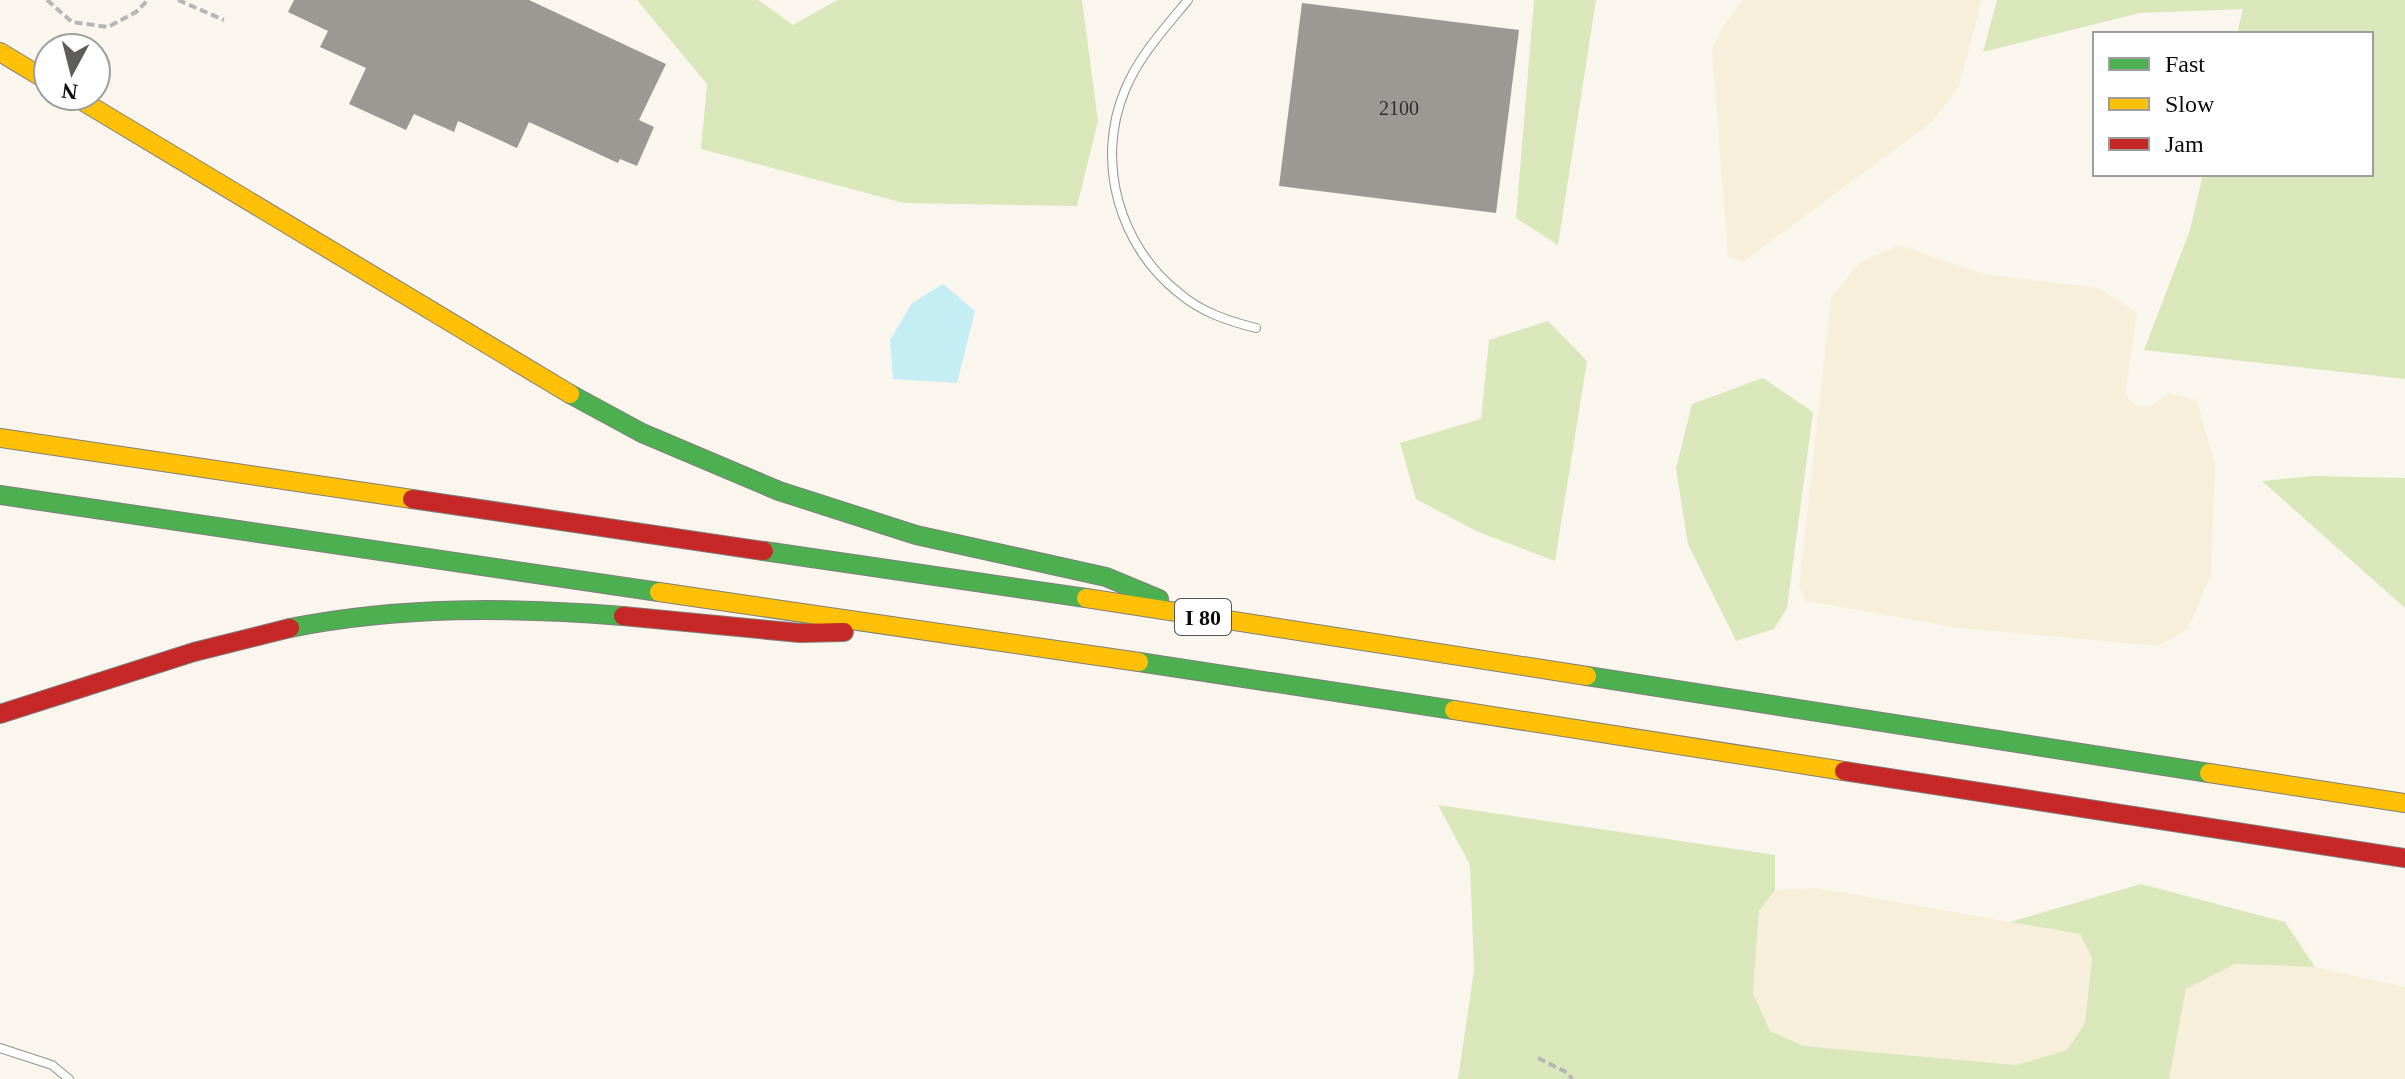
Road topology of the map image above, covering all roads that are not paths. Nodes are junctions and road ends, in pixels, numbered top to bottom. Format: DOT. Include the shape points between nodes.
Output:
graph roads {
  1 [pos="1188,0"];
  2 [pos="3,52"];
  3 [pos="32,71"];
  4 [pos="100,112"];
  5 [pos="1256,328"];
  6 [pos="0,438"];
  7 [pos="0,495"];
  8 [pos="1208,618"];
  9 [pos="920,629"];
  10 [pos="0,714"];
  11 [pos="2405,803"];
  12 [pos="2405,858"];
  13 [pos="0,1048"];
  14 [pos="69,1079"];
  1 -- 5 [label="lane" via="1145,53 1124,90 1113,137 1117,198 1138,248 1179,294 1227,320"];
  2 -- 3 [label="highway"];
  4 -- 8 [label="highway" via="539,377 642,433 779,491 916,535 1106,577"];
  6 -- 8 [label="highway, I 80"];
  7 -- 9 [label="highway, I 80"];
  8 -- 11 [label="highway, I 80"];
  9 -- 10 [label="highway" via="800,633 516,610 393,613 248,636"];
  9 -- 12 [label="highway, I 80"];
  13 -- 14 [label="lane" via="52,1065"];
}
